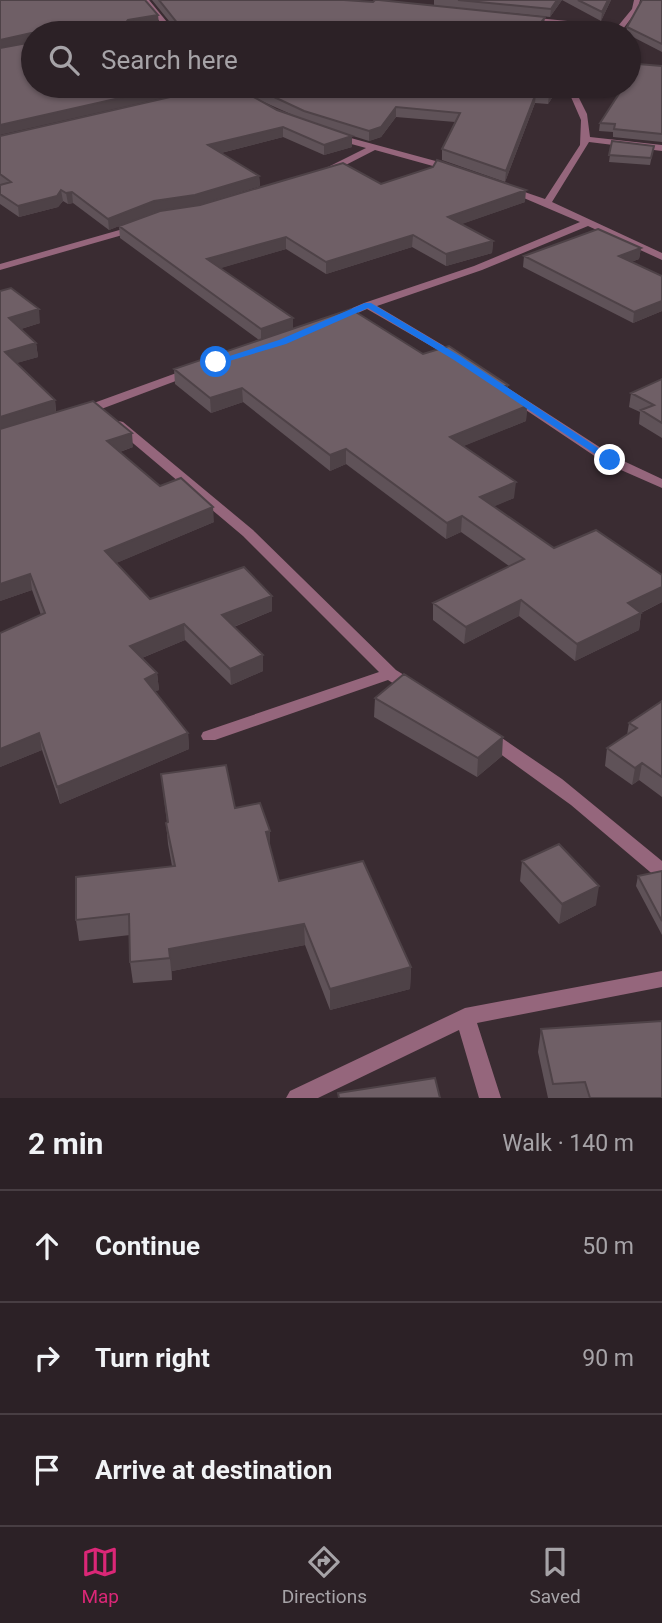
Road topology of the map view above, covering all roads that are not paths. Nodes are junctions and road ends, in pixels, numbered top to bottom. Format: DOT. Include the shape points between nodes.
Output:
graph roads {
  1 [pos="145,0"];
  2 [pos="639,0"];
  3 [pos="652,1"];
  4 [pos="512,18"];
  5 [pos="162,21"];
  6 [pos="536,21"];
  7 [pos="626,21"];
  8 [pos="641,66"];
  9 [pos="662,69"];
  10 [pos="575,98"];
  11 [pos="324,133"];
  12 [pos="586,139"];
  13 [pos="373,148"];
  14 [pos="662,148"];
  15 [pos="318,173"];
  16 [pos="464,173"];
  17 [pos="500,186"];
  18 [pos="547,203"];
  19 [pos="147,223"];
  20 [pos="587,223"];
  21 [pos="662,257"];
  22 [pos="0,267"];
  23 [pos="368,305"];
  24 [pos="324,324"];
  25 [pos="204,366"];
  26 [pos="96,407"];
  27 [pos="73,416"];
  28 [pos="662,484"];
  29 [pos="390,674"];
  30 [pos="423,695"];
  31 [pos="478,731"];
  32 [pos="209,736"];
  33 [pos="662,872"];
  34 [pos="662,979"];
  35 [pos="465,1017"];
  36 [pos="297,1098"];
  37 [pos="490,1098"];
  1 -- 5 [label="street"];
  2 -- 3 [label="street"];
  2 -- 7 [label="street"];
  4 -- 6 [label="street"];
  8 -- 9 [label="street"];
  10 -- 12 [label="street" via="581,106"];
  11 -- 13 [label="street"];
  12 -- 14 [label="street"];
  12 -- 18 [label="street"];
  13 -- 15 [label="street"];
  13 -- 16 [label="street"];
  17 -- 18 [label="street"];
  18 -- 20 [label="street"];
  19 -- 22 [label="street"];
  20 -- 21 [label="street"];
  20 -- 23 [label="street" via="478,268"];
  23 -- 24 [label="street"];
  23 -- 28 [label="street" via="610,460"];
  25 -- 26 [label="street"];
  26 -- 27 [label="street"];
  26 -- 29 [label="street" via="248,533"];
  29 -- 30 [label="street"];
  29 -- 32 [label="street"];
  31 -- 33 [label="street" via="545,773"];
  34 -- 35 [label="street"];
  35 -- 36 [label="street"];
  35 -- 37 [label="street"];
}
